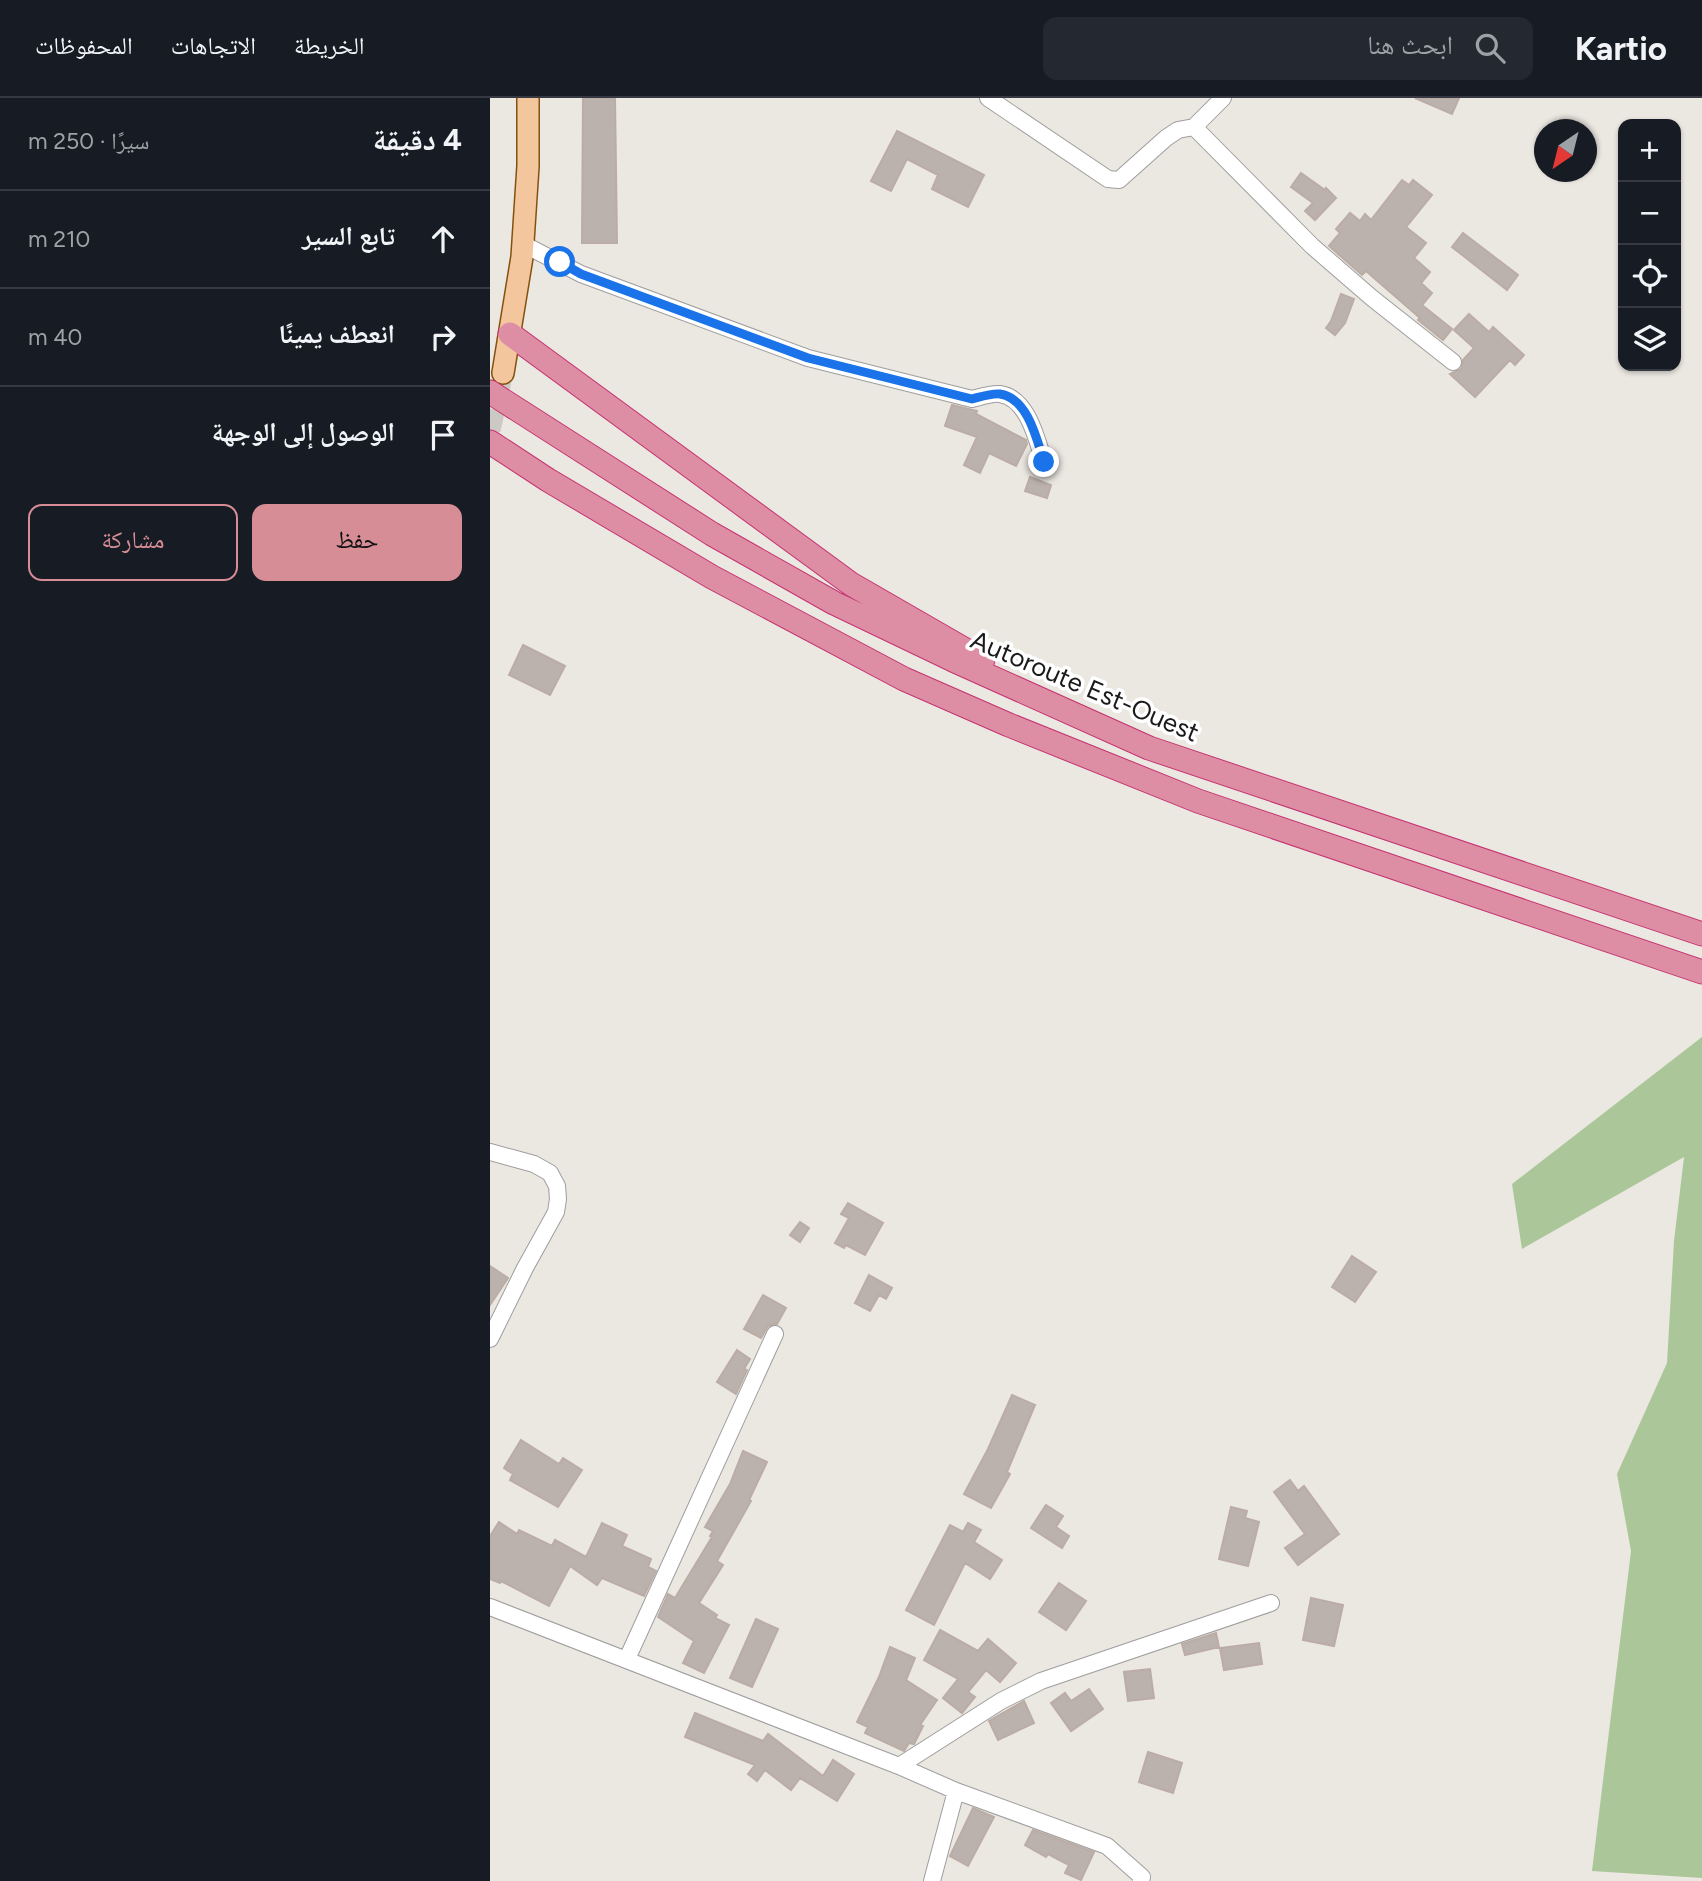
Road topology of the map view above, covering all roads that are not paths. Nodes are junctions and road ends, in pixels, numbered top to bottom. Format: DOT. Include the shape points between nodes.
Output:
graph roads {
  1 [pos="528,98"];
  2 [pos="988,98"];
  3 [pos="1223,98"];
  4 [pos="1194,127"];
  5 [pos="523,244"];
  6 [pos="510,334"];
  7 [pos="1453,362"];
  8 [pos="497,382"];
  9 [pos="490,442"];
  10 [pos="1044,462"];
  11 [pos="1083,718"];
  12 [pos="1702,934"];
  13 [pos="1702,972"];
  14 [pos="490,1152"];
  15 [pos="775,1335"];
  16 [pos="490,1339"];
  17 [pos="1271,1603"];
  18 [pos="490,1607"];
  19 [pos="627,1659"];
  20 [pos="899,1766"];
  21 [pos="956,1791"];
  22 [pos="932,1881"];
  23 [pos="1141,1881"];
  1 -- 5 [label="main road"];
  2 -- 4 [label="street" via="1108,179 1119,180 1166,138"];
  3 -- 4 [label="street"];
  4 -- 7 [label="street" via="1312,246"];
  5 -- 6 [label="main road"];
  5 -- 10 [label="street" via="581,274 808,358 972,399 1000,394 1014,400 1032,422"];
  6 -- 8 [label="main road"];
  6 -- 11 [label="highway" via="850,584"];
  8 -- 11 [label="highway, Autoroute Est-Ouest" via="712,534 834,603"];
  9 -- 13 [label="highway" via="712,577 904,679 1009,725 1198,801"];
  11 -- 12 [label="highway, Autoroute Est-Ouest" via="1149,748"];
  14 -- 16 [label="street" via="550,1173 558,1199 556,1213"];
  15 -- 19 [label="street"];
  17 -- 20 [label="street" via="1041,1681 1001,1700"];
  18 -- 19 [label="street"];
  19 -- 20 [label="street"];
  20 -- 21 [label="street"];
  21 -- 22 [label="street"];
  21 -- 23 [label="street" via="1107,1846 1137,1871"];
}
